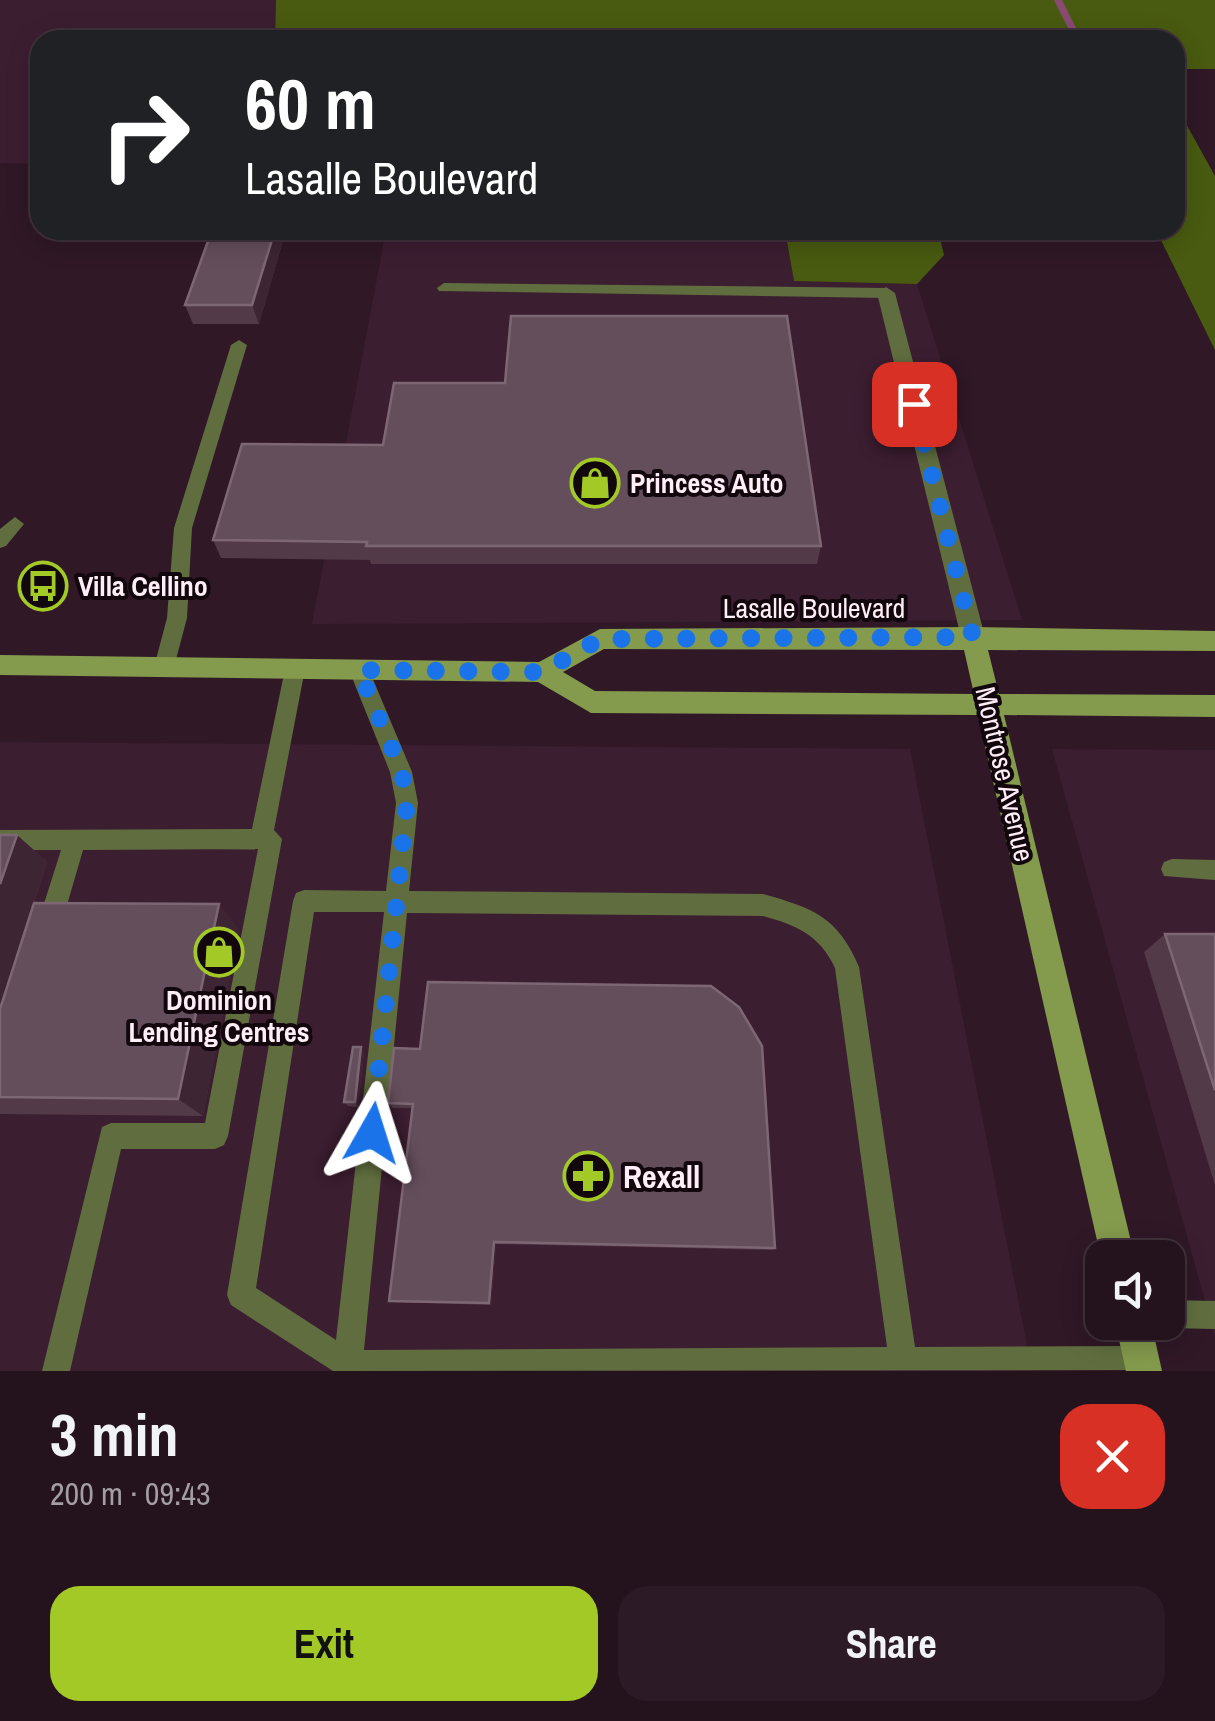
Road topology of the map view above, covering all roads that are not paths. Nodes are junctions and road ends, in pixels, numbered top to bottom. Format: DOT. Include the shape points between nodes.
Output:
graph roads {
  1 [pos="444,288"];
  2 [pos="886,293"];
  3 [pos="239,346"];
  4 [pos="15,524"];
  5 [pos="0,541"];
  6 [pos="973,637"];
  7 [pos="1215,641"];
  8 [pos="0,665"];
  9 [pos="164,667"];
  10 [pos="295,669"];
  11 [pos="359,670"];
  12 [pos="542,672"];
  13 [pos="989,706"];
  14 [pos="1215,706"];
  15 [pos="260,839"];
  16 [pos="0,840"];
  17 [pos="75,840"];
  18 [pos="1172,869"];
  19 [pos="1215,870"];
  20 [pos="397,902"];
  21 [pos="40,952"];
  22 [pos="1114,1240"];
  23 [pos="1185,1314"];
  24 [pos="1215,1315"];
  25 [pos="1137,1340"];
  26 [pos="904,1361"];
  27 [pos="348,1364"];
  28 [pos="1142,1365"];
  29 [pos="56,1371"];
  1 -- 2 [label="lane"];
  2 -- 6 [label="street, Montrose Avenue"];
  3 -- 9 [label="lane" via="183,528 177,618"];
  4 -- 5 [label="lane"];
  6 -- 7 [label="main road, Lasalle Boulevard"];
  6 -- 12 [label="main road, Lasalle Boulevard" via="600,639"];
  6 -- 13 [label="main road, Montrose Avenue"];
  8 -- 9 [label="main road"];
  9 -- 10 [label="main road"];
  10 -- 11 [label="main road"];
  10 -- 15 [label="lane"];
  11 -- 12 [label="main road"];
  11 -- 20 [label="lane" via="402,772 407,803"];
  12 -- 13 [label="main road" via="591,702"];
  13 -- 14 [label="main road"];
  13 -- 22 [label="main road, Montrose Avenue"];
  15 -- 17 [label="lane"];
  15 -- 29 [label="lane" via="271,839 215,1136 111,1136"];
  16 -- 17 [label="lane"];
  17 -- 21 [label="lane"];
  18 -- 19 [label="lane"];
  20 -- 26 [label="lane" via="764,905 812,918 837,943 847,967"];
  20 -- 27 [label="lane"];
  20 -- 27 [label="lane" via="304,901 241,1294"];
  23 -- 24 [label="lane"];
  25 -- 28 [label="main road"];
  26 -- 27 [label="lane"];
  26 -- 28 [label="lane"];
}
